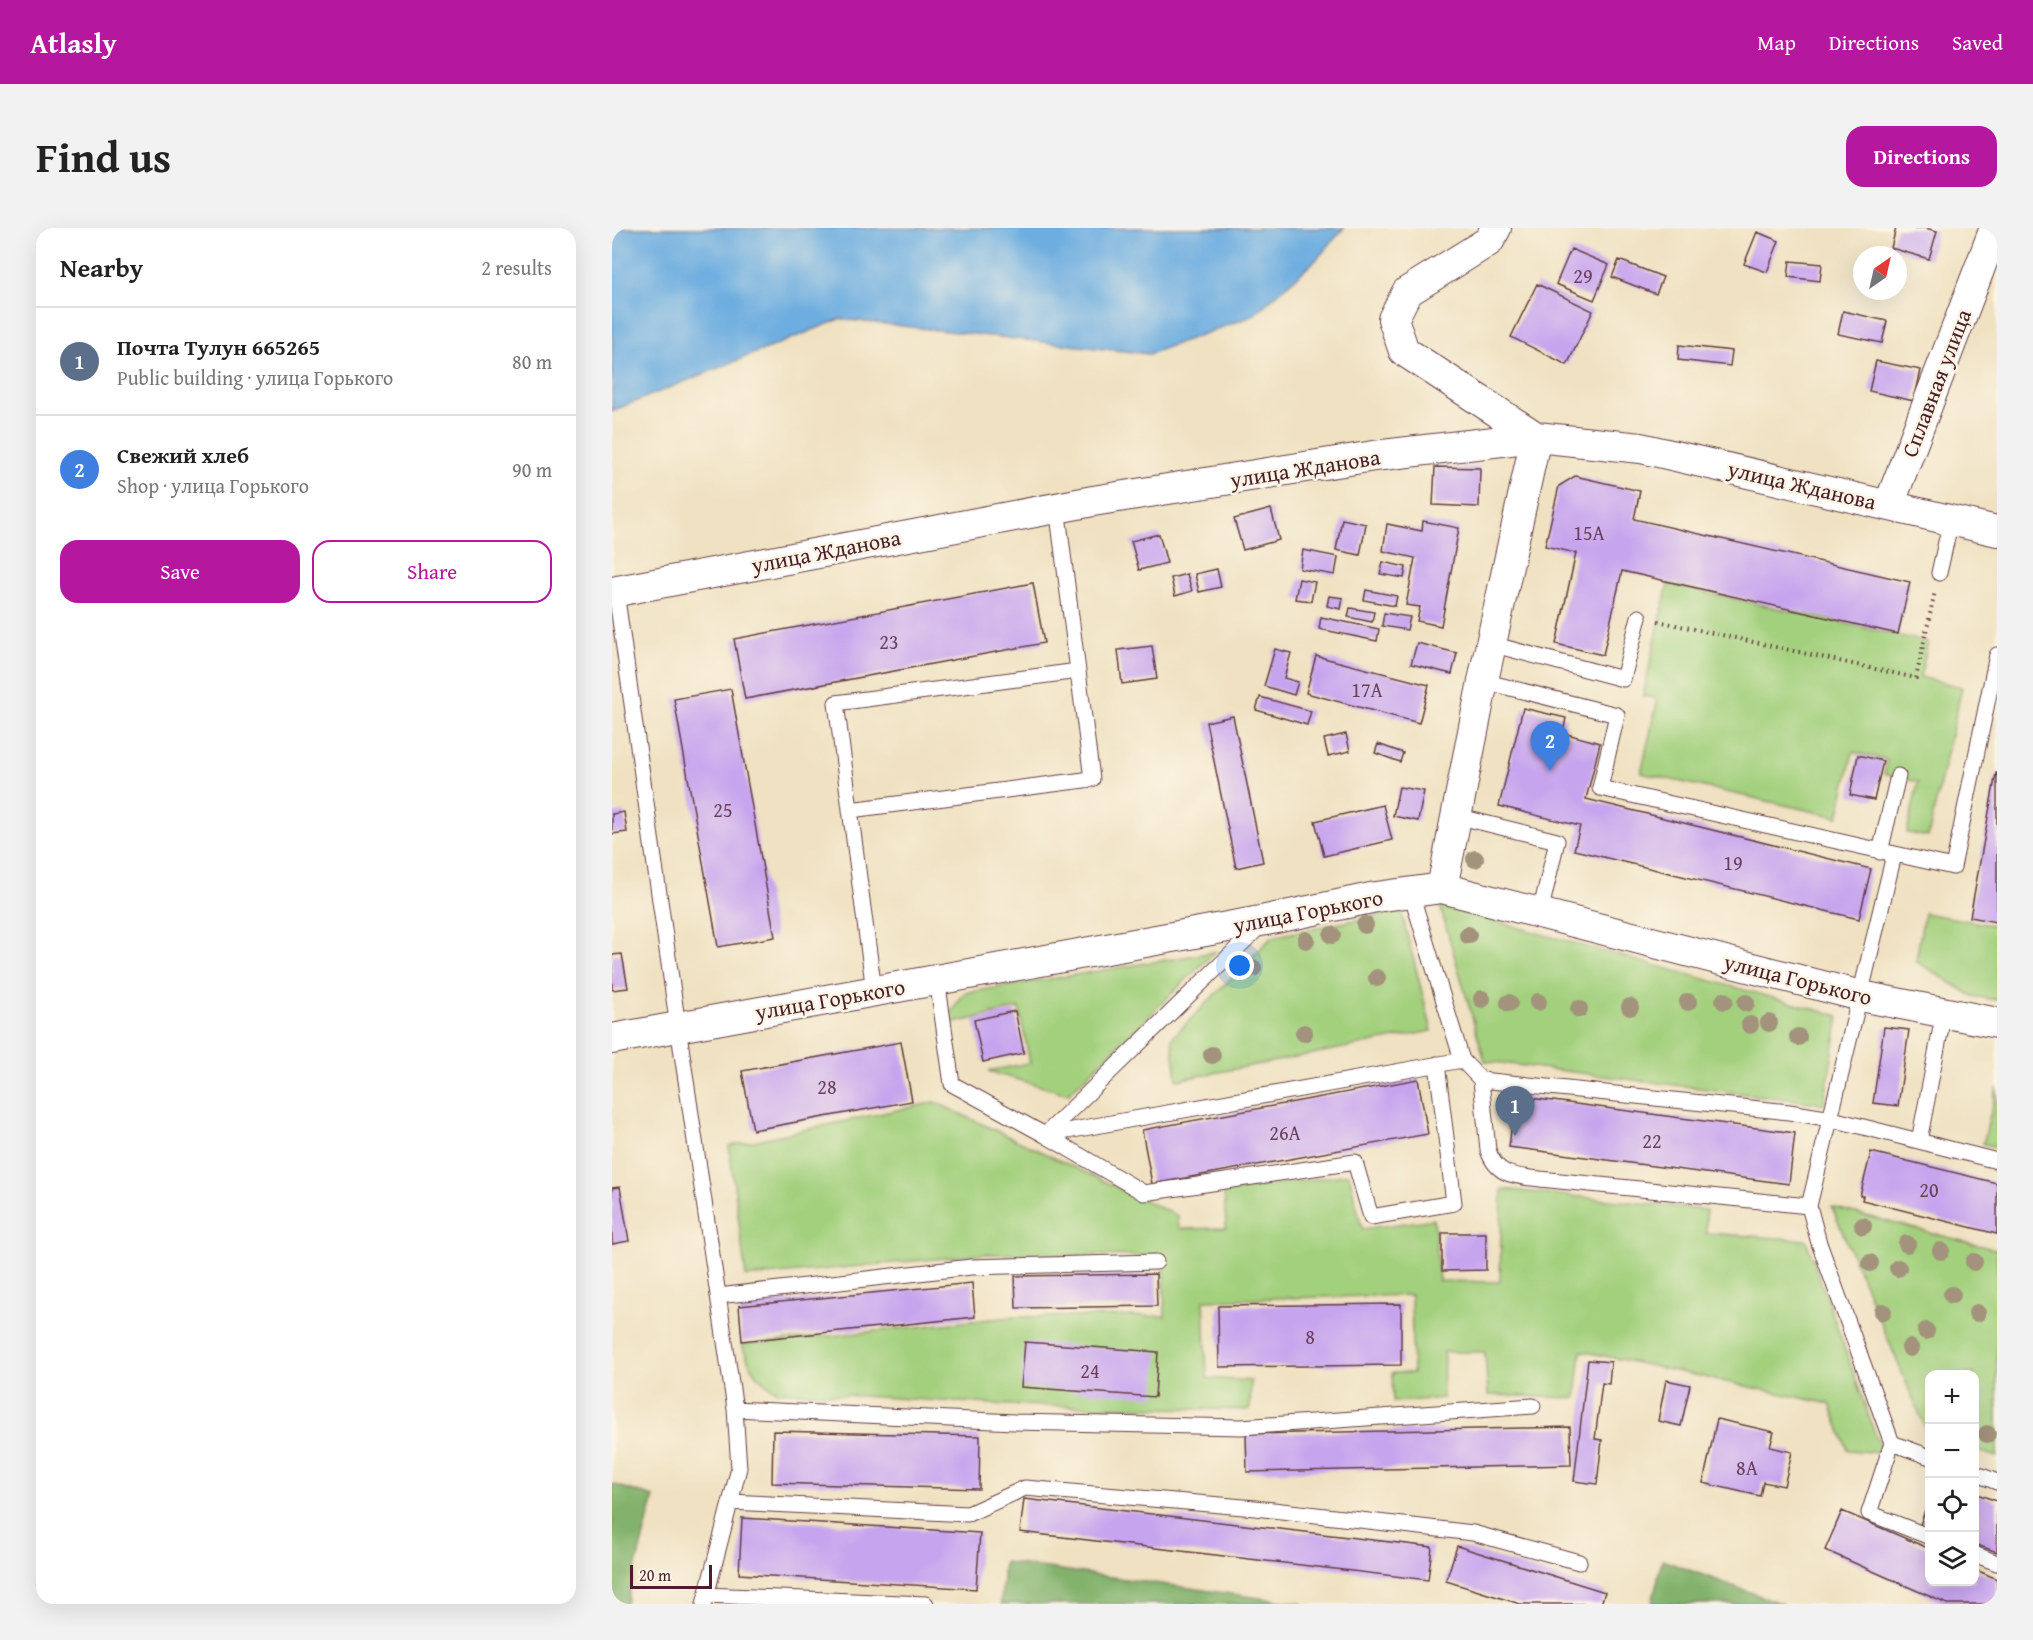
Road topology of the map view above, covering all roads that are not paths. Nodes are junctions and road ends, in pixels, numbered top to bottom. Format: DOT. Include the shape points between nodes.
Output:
graph roads {
  1 [pos="1496,228"];
  2 [pos="1995,228"];
  3 [pos="1536,437"];
  4 [pos="1889,505"];
  5 [pos="1057,507"];
  6 [pos="1951,520"];
  7 [pos="1997,531"];
  8 [pos="1939,573"];
  9 [pos="614,592"];
  10 [pos="1639,617"];
  11 [pos="1491,644"];
  12 [pos="1997,655"];
  13 [pos="1078,671"];
  14 [pos="1483,681"];
  15 [pos="1898,776"];
  16 [pos="850,810"];
  17 [pos="1456,816"];
  18 [pos="1887,853"];
  19 [pos="1442,888"];
  20 [pos="1411,893"];
  21 [pos="1540,913"];
  22 [pos="1266,920"];
  23 [pos="937,979"];
  24 [pos="874,991"];
  25 [pos="1861,996"];
  26 [pos="1944,1012"];
  27 [pos="1997,1023"];
  28 [pos="678,1027"];
  29 [pos="612,1039"];
  30 [pos="1462,1060"];
  31 [pos="1437,1064"];
  32 [pos="1481,1080"];
  33 [pos="1832,1119"];
  34 [pos="1045,1135"];
  35 [pos="1919,1141"];
  36 [pos="1997,1161"];
  37 [pos="1809,1206"];
  38 [pos="1156,1262"];
  39 [pos="718,1296"];
  40 [pos="1533,1406"];
  41 [pos="735,1409"];
  42 [pos="1892,1443"];
  43 [pos="1925,1455"];
  44 [pos="1979,1475"];
  45 [pos="1997,1482"];
  46 [pos="731,1502"];
  47 [pos="1925,1535"];
  48 [pos="1979,1556"];
  49 [pos="1579,1563"];
  50 [pos="1997,1563"];
  51 [pos="705,1599"];
  52 [pos="926,1604"];
  1 -- 3 [label="street" via="1489,241 1407,292 1393,319 1404,351"];
  2 -- 4 [label="street, Сплавная улица"];
  3 -- 4 [label="street, улица Жданова" via="1641,448"];
  3 -- 5 [label="street, улица Жданова" via="1374,456"];
  3 -- 11 [label="street"];
  4 -- 6 [label="street, улица Жданова"];
  5 -- 9 [label="street, улица Жданова"];
  5 -- 13 [label="lane"];
  6 -- 7 [label="street, улица Жданова"];
  6 -- 8 [label="lane"];
  9 -- 28 [label="lane"];
  10 -- 11 [label="lane" via="1623,679"];
  11 -- 14 [label="street"];
  12 -- 18 [label="lane" via="1953,867"];
  13 -- 16 [label="lane" via="836,703"];
  13 -- 16 [label="lane" via="1092,779"];
  14 -- 17 [label="street"];
  14 -- 18 [label="lane" via="1617,715 1600,788"];
  15 -- 18 [label="lane"];
  16 -- 24 [label="lane"];
  17 -- 19 [label="street"];
  17 -- 21 [label="lane" via="1557,841"];
  18 -- 25 [label="lane"];
  19 -- 20 [label="street, улица Горького"];
  19 -- 21 [label="street, улица Горького"];
  20 -- 22 [label="street, улица Горького"];
  20 -- 30 [label="lane"];
  21 -- 25 [label="street, улица Горького"];
  22 -- 23 [label="street, улица Горького"];
  22 -- 34 [label="lane"];
  23 -- 24 [label="street, улица Горького"];
  23 -- 34 [label="lane" via="952,1084"];
  24 -- 28 [label="street, улица Горького"];
  25 -- 26 [label="street, улица Горького"];
  25 -- 33 [label="lane"];
  26 -- 27 [label="street, улица Горького"];
  26 -- 35 [label="lane"];
  28 -- 29 [label="street, улица Горького"];
  28 -- 39 [label="lane"];
  30 -- 31 [label="lane"];
  30 -- 32 [label="lane"];
  31 -- 34 [label="lane"];
  31 -- 34 [label="lane" via="1455,1203 1371,1217 1355,1162 1144,1193"];
  32 -- 33 [label="lane"];
  32 -- 37 [label="lane" via="1488,1150 1504,1173"];
  33 -- 35 [label="lane"];
  33 -- 37 [label="lane"];
  35 -- 36 [label="lane"];
  37 -- 42 [label="lane"];
  38 -- 39 [label="lane" via="971,1267"];
  39 -- 41 [label="lane"];
  40 -- 41 [label="lane" via="1241,1427 1015,1422"];
  41 -- 46 [label="lane" via="739,1468"];
  42 -- 43 [label="lane"];
  42 -- 47 [label="lane" via="1869,1513"];
  44 -- 45 [label="lane"];
  46 -- 49 [label="lane" via="968,1514 1025,1488 1255,1508 1473,1533"];
  46 -- 51 [label="lane"];
  48 -- 50 [label="lane"];
  51 -- 52 [label="lane"];
}
